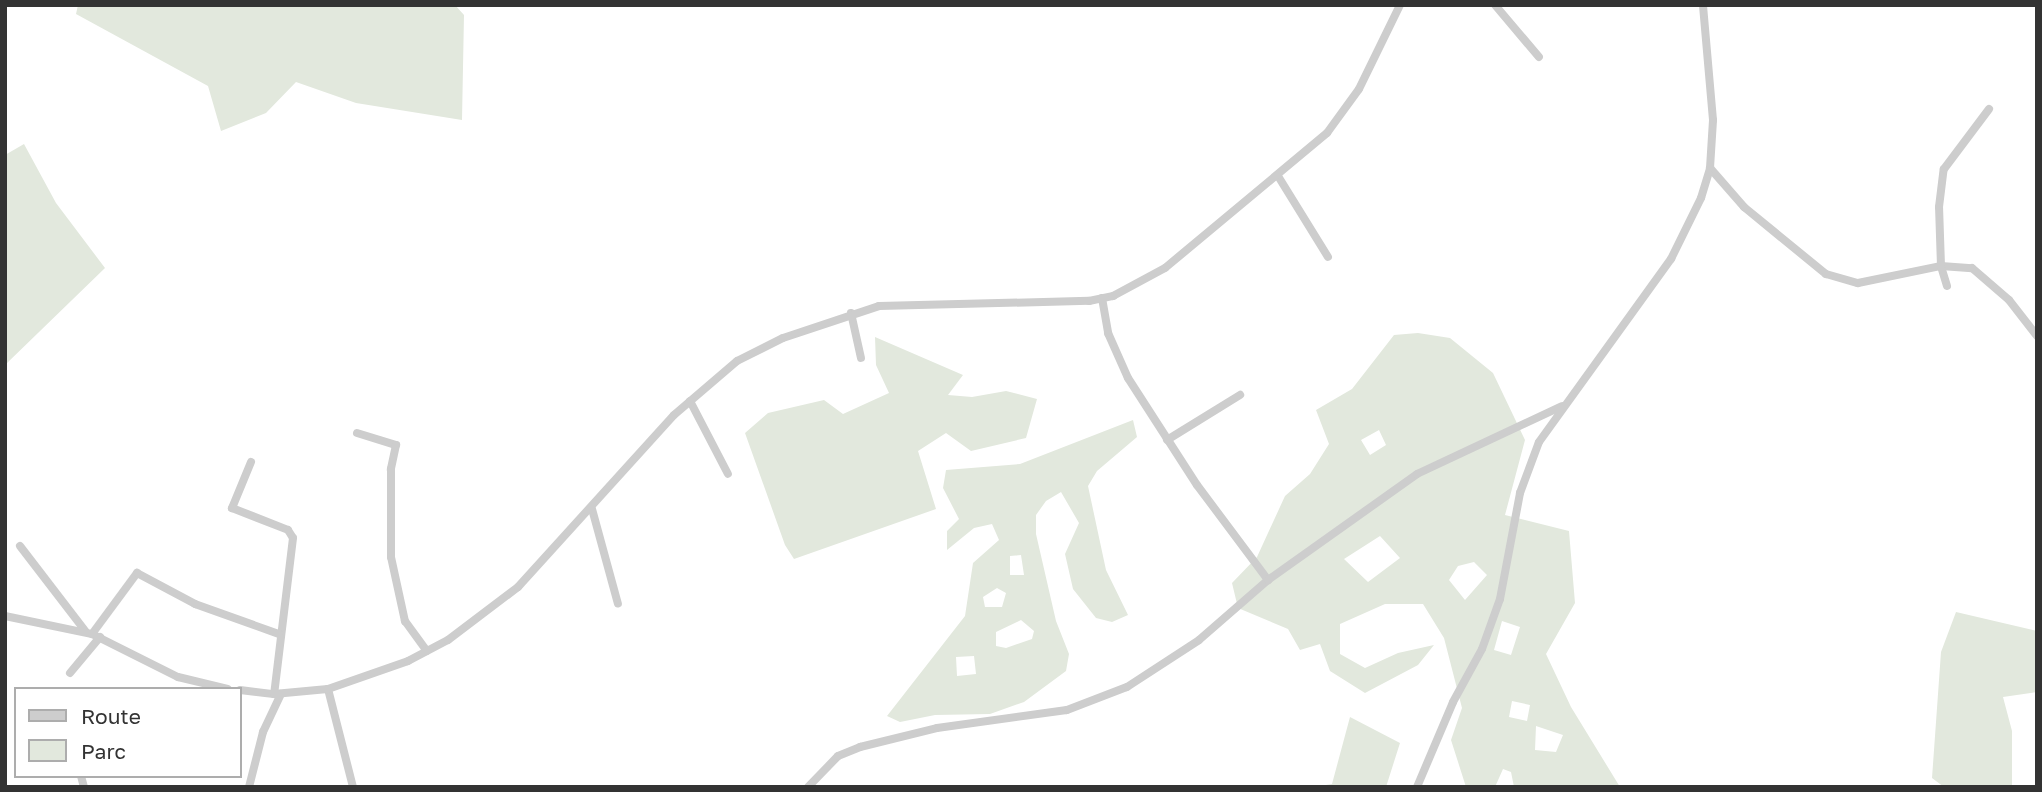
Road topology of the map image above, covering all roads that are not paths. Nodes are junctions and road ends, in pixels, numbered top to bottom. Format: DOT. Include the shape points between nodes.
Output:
graph roads {
  1 [pos="1399,5"];
  2 [pos="1495,5"];
  3 [pos="1703,5"];
  4 [pos="1539,57"];
  5 [pos="1989,109"];
  6 [pos="1710,168"];
  7 [pos="1278,176"];
  8 [pos="1328,257"];
  9 [pos="1941,266"];
  10 [pos="1947,286"];
  11 [pos="1102,298"];
  12 [pos="851,313"];
  13 [pos="2037,336"];
  14 [pos="861,358"];
  15 [pos="1240,395"];
  16 [pos="690,401"];
  17 [pos="1562,406"];
  18 [pos="357,433"];
  19 [pos="1167,440"];
  20 [pos="251,463"];
  21 [pos="728,474"];
  22 [pos="592,509"];
  23 [pos="20,546"];
  24 [pos="1268,580"];
  25 [pos="618,604"];
  26 [pos="5,616"];
  27 [pos="279,634"];
  28 [pos="93,635"];
  29 [pos="427,651"];
  30 [pos="70,673"];
  31 [pos="220,687"];
  32 [pos="328,689"];
  33 [pos="242,690"];
  34 [pos="277,694"];
  35 [pos="249,787"];
  36 [pos="353,787"];
  37 [pos="808,787"];
  38 [pos="1417,787"];
  1 -- 7 [label="street" via="1343,115"];
  2 -- 4 [label="street"];
  3 -- 6 [label="street" via="1713,120"];
  5 -- 9 [label="street" via="1944,169 1939,207"];
  6 -- 9 [label="street" via="1772,233 1841,281 1857,283"];
  6 -- 17 [label="street" via="1702,198 1671,259"];
  7 -- 8 [label="street"];
  7 -- 11 [label="street" via="1165,268"];
  9 -- 10 [label="street"];
  9 -- 13 [label="street" via="1965,267 1981,275 2009,300"];
  11 -- 12 [label="street" via="1062,304 879,306"];
  11 -- 19 [label="street" via="1108,333 1128,378"];
  12 -- 14 [label="street"];
  12 -- 16 [label="street" via="737,361"];
  15 -- 19 [label="street"];
  16 -- 21 [label="street"];
  16 -- 22 [label="street"];
  17 -- 24 [label="street" via="1417,474"];
  17 -- 38 [label="street" via="1539,442 1523,482 1500,599 1482,649 1453,702"];
  18 -- 29 [label="street" via="396,445 391,557 405,621"];
  19 -- 24 [label="street"];
  20 -- 27 [label="street" via="232,508 288,530 293,538"];
  22 -- 25 [label="street"];
  22 -- 29 [label="street" via="501,603"];
  23 -- 28 [label="street"];
  24 -- 37 [label="street" via="1199,640 1127,687 1067,710 937,728 860,747 838,756"];
  26 -- 28 [label="street"];
  27 -- 28 [label="street" via="206,608 137,573"];
  27 -- 34 [label="street"];
  28 -- 30 [label="street"];
  28 -- 31 [label="street" via="178,677"];
  29 -- 32 [label="street"];
  32 -- 34 [label="street"];
  32 -- 36 [label="street"];
  33 -- 34 [label="street"];
  34 -- 35 [label="street"];
}
